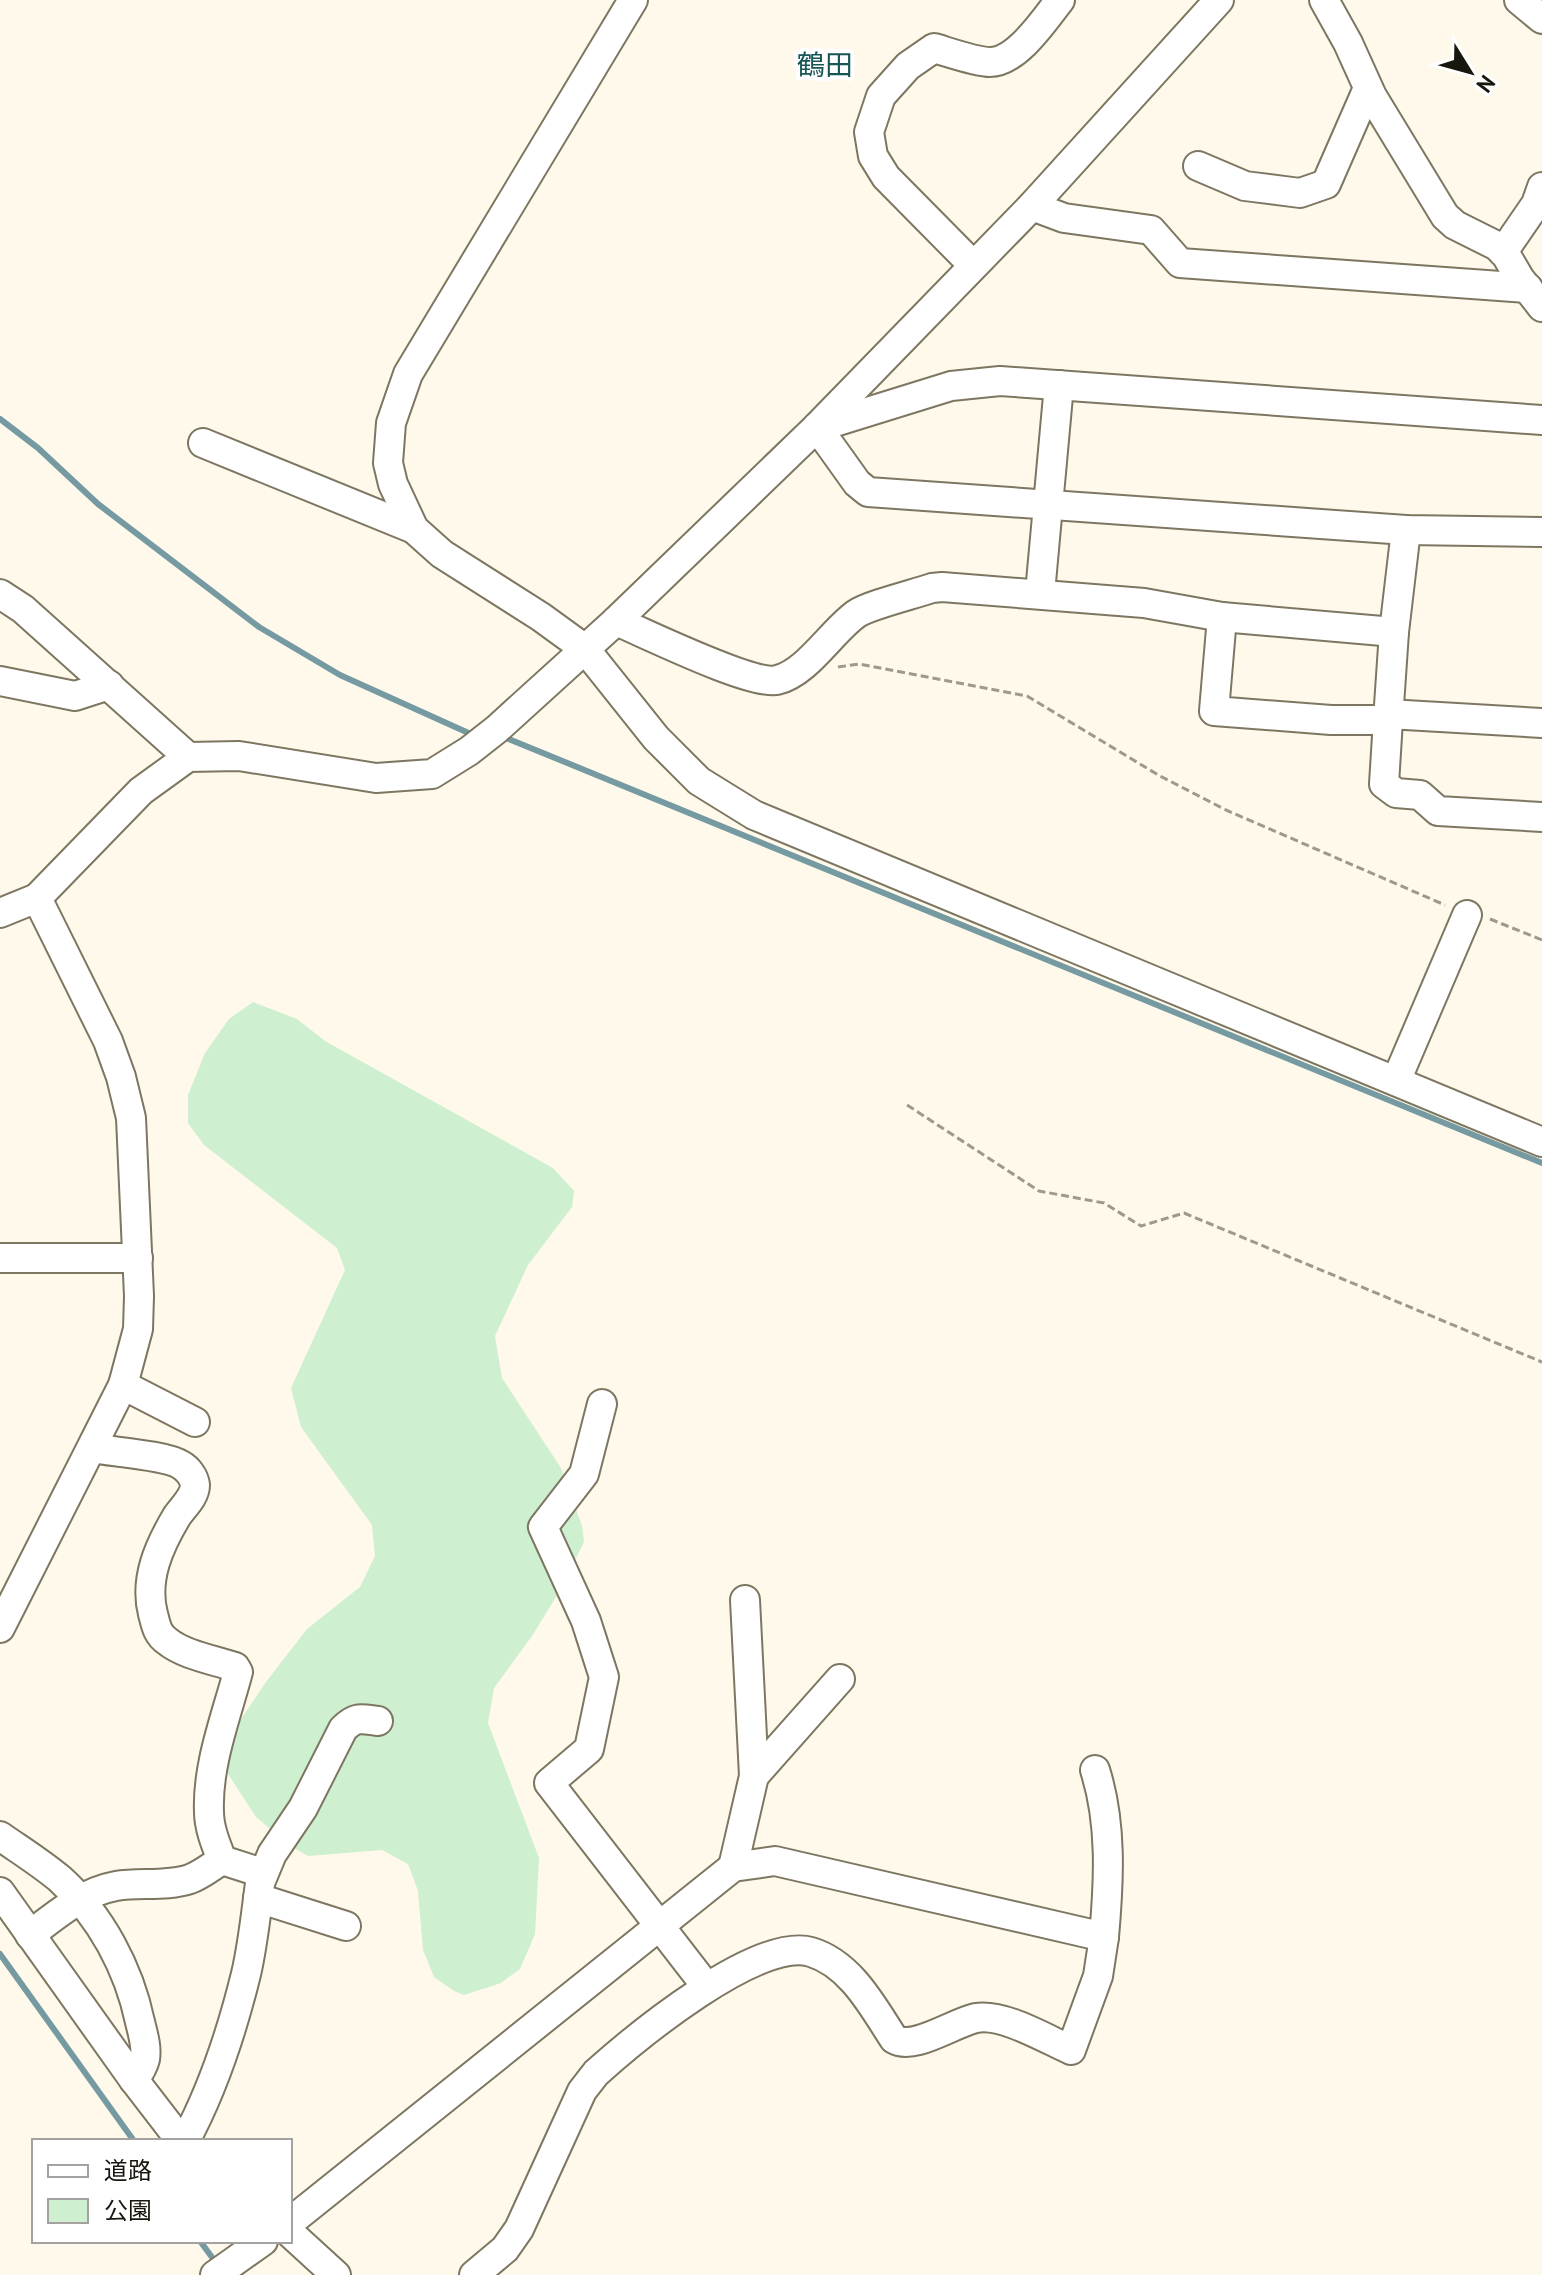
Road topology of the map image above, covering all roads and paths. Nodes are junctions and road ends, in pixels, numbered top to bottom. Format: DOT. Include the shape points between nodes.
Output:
graph roads {
  1 [pos="633,0"];
  2 [pos="1060,0"];
  3 [pos="1219,0"];
  4 [pos="1324,0"];
  5 [pos="1519,0"];
  6 [pos="1542,19"];
  7 [pos="1368,88"];
  8 [pos="1198,166"];
  9 [pos="1542,187"];
  10 [pos="1032,206"];
  11 [pos="1503,252"];
  12 [pos="973,265"];
  13 [pos="1535,297"];
  14 [pos="1059,385"];
  15 [pos="1542,420"];
  16 [pos="817,427"];
  17 [pos="203,443"];
  18 [pos="1048,505"];
  19 [pos="414,529"];
  20 [pos="1406,530"];
  21 [pos="1542,532"];
  22 [pos="1040,593"];
  23 [pos="0,594"];
  24 [pos="1222,617"];
  25 [pos="616,621"];
  26 [pos="1394,632"];
  27 [pos="585,649"];
  28 [pos="831,668"];
  29 [pos="0,681"];
  30 [pos="109,685"];
  31 [pos="1388,717"];
  32 [pos="1542,723"];
  33 [pos="188,757"];
  34 [pos="1542,817"];
  35 [pos="37,898"];
  36 [pos="0,913"];
  37 [pos="1467,915"];
  38 [pos="1542,940"];
  39 [pos="1396,1081"];
  40 [pos="907,1105"];
  41 [pos="1542,1142"];
  42 [pos="0,1258"];
  43 [pos="138,1258"];
  44 [pos="1542,1362"];
  45 [pos="123,1385"];
  46 [pos="602,1404"];
  47 [pos="195,1422"];
  48 [pos="92,1448"];
  49 [pos="745,1600"];
  50 [pos="0,1628"];
  51 [pos="840,1679"];
  52 [pos="378,1721"];
  53 [pos="1095,1770"];
  54 [pos="754,1776"];
  55 [pos="0,1836"];
  56 [pos="222,1860"];
  57 [pos="733,1867"];
  58 [pos="259,1890"];
  59 [pos="0,1892"];
  60 [pos="80,1900"];
  61 [pos="346,1926"];
  62 [pos="659,1926"];
  63 [pos="30,1935"];
  64 [pos="1104,1937"];
  65 [pos="706,1986"];
  66 [pos="134,2080"];
  67 [pos="181,2139"];
  68 [pos="184,2139"];
  69 [pos="292,2220"];
  70 [pos="292,2235"];
  71 [pos="252,2248"];
  72 [pos="215,2275"];
  73 [pos="336,2275"];
  74 [pos="474,2275"];
  1 -- 19 [label="street" via="408,374 391,423 388,463"];
  2 -- 12 [label="street" via="1008,57 990,62 934,48 908,66 881,96 869,132 873,156 886,177"];
  3 -- 10 [label="street"];
  4 -- 7 [label="street"];
  5 -- 6 [label="street"];
  7 -- 8 [label="street" via="1326,184 1300,193 1245,186"];
  7 -- 11 [label="street" via="1445,216"];
  9 -- 11 [label="street"];
  10 -- 12 [label="street"];
  10 -- 13 [label="street" via="1064,218 1151,230 1180,263"];
  11 -- 13 [label="street"];
  12 -- 16 [label="street"];
  14 -- 15 [label="street"];
  14 -- 16 [label="street" via="1000,381 951,386"];
  14 -- 18 [label="street"];
  16 -- 18 [label="street" via="868,492"];
  16 -- 25 [label="street"];
  17 -- 19 [label="street"];
  18 -- 20 [label="street"];
  18 -- 22 [label="street"];
  19 -- 27 [label="street" via="442,554"];
  20 -- 21 [label="street"];
  20 -- 26 [label="street"];
  22 -- 24 [label="street"];
  22 -- 25 [label="street" via="932,588 858,612 795,672 775,681 708,662"];
  23 -- 30 [label="street"];
  24 -- 26 [label="street"];
  24 -- 31 [label="street" via="1214,711 1331,720"];
  25 -- 27 [label="street"];
  26 -- 31 [label="street"];
  27 -- 33 [label="street" via="497,729 432,774 376,778 239,756"];
  27 -- 39 [label="street" via="699,781 754,815"];
  28 -- 37 [label="path" via="859,664 1027,696 1226,810"];
  29 -- 30 [label="street" via="75,696"];
  30 -- 33 [label="street"];
  31 -- 32 [label="street"];
  31 -- 34 [label="street" via="1384,784 1396,793 1420,795 1438,811"];
  33 -- 35 [label="street" via="141,791"];
  35 -- 36 [label="street"];
  35 -- 43 [label="street" via="121,1077 131,1118"];
  37 -- 38 [label="path"];
  37 -- 39 [label="street"];
  39 -- 41 [label="street"];
  40 -- 44 [label="path" via="1039,1191 1104,1203 1141,1226 1184,1213"];
  42 -- 43 [label="street"];
  43 -- 45 [label="street" via="138,1329"];
  45 -- 47 [label="street"];
  45 -- 48 [label="street"];
  46 -- 62 [label="street" via="584,1474 543,1527 586,1621 604,1677 589,1749 549,1783"];
  48 -- 50 [label="street"];
  48 -- 56 [label="street" via="180,1464 195,1485 159,1549 150,1583 151,1607 158,1632 168,1642 238,1672 210,1779 209,1814"];
  49 -- 54 [label="street"];
  51 -- 54 [label="street"];
  52 -- 58 [label="street" via="359,1719 343,1729 303,1808 272,1854"];
  53 -- 64 [label="street" via="1107,1841"];
  54 -- 57 [label="street"];
  55 -- 60 [label="street"];
  56 -- 58 [label="street" via="259,1874"];
  56 -- 60 [label="street" via="193,1879 116,1886"];
  57 -- 62 [label="street"];
  57 -- 64 [label="street" via="775,1861"];
  58 -- 61 [label="street"];
  58 -- 68 [label="street" via="246,1973 221,2060"];
  59 -- 63 [label="street"];
  60 -- 63 [label="street"];
  60 -- 66 [label="street" via="116,1953 136,2002 146,2056"];
  62 -- 65 [label="street"];
  62 -- 69 [label="street"];
  63 -- 66 [label="street"];
  64 -- 65 [label="street" via="1098,1976 1071,2050 1004,2020 979,2017 902,2044 847,1974 811,1952 773,1954"];
  65 -- 74 [label="street" via="596,2073 582,2091 519,2229"];
  66 -- 67 [label="street"];
  70 -- 73 [label="street"];
  71 -- 72 [label="street"];
}
